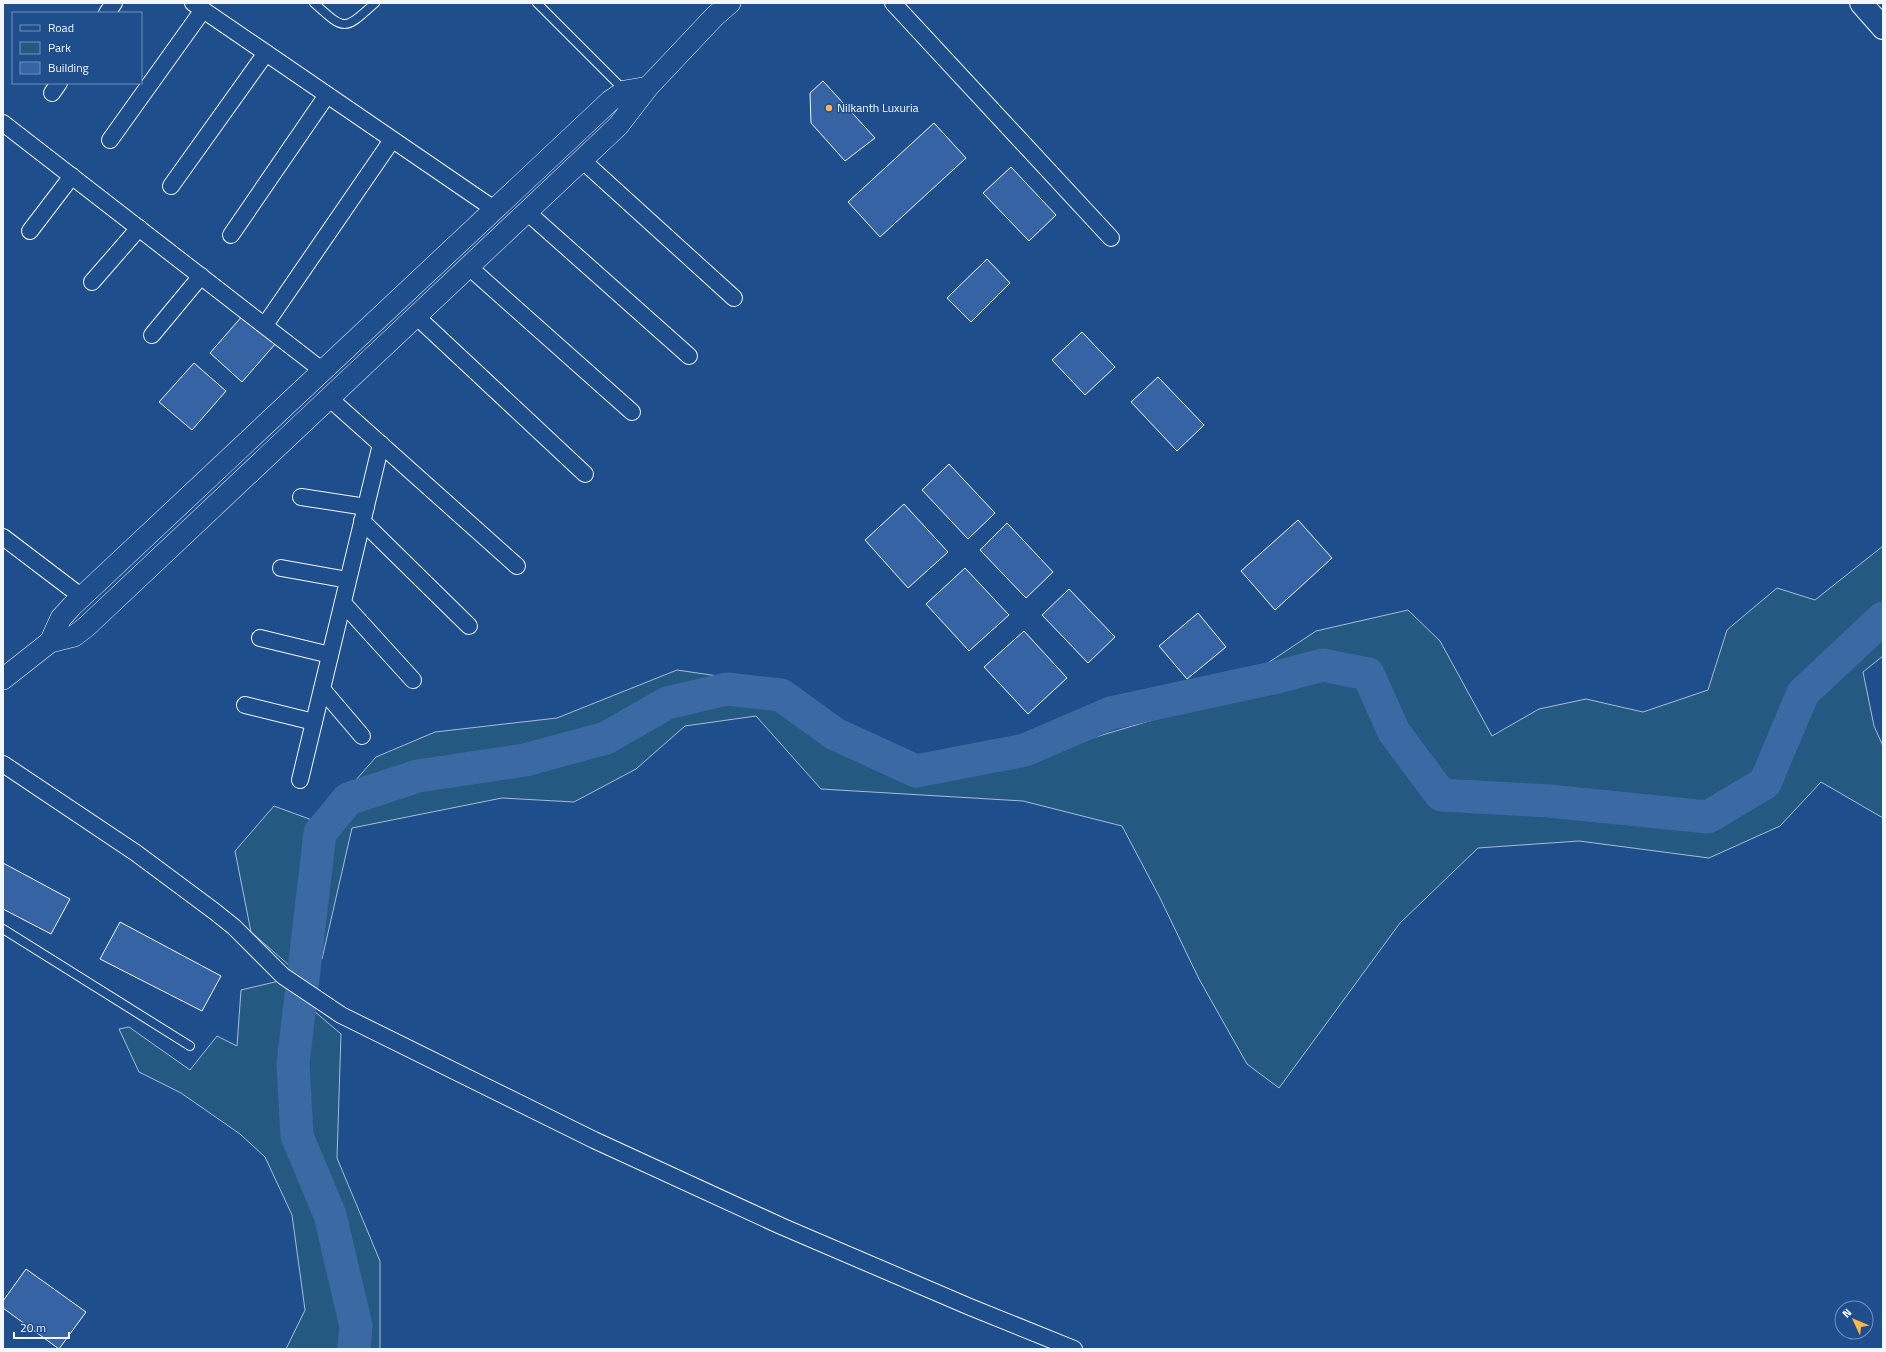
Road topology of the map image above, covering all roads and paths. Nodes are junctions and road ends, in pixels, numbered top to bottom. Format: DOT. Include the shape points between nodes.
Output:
graph roads {
  1 [pos="114,3"];
  2 [pos="314,3"];
  3 [pos="375,3"];
  4 [pos="537,3"];
  5 [pos="893,3"];
  6 [pos="1861,3"];
  7 [pos="198,7"];
  8 [pos="719,10"];
  9 [pos="108,12"];
  10 [pos="1883,28"];
  11 [pos="266,53"];
  12 [pos="648,87"];
  13 [pos="625,91"];
  14 [pos="327,95"];
  15 [pos="5,129"];
  16 [pos="110,140"];
  17 [pos="392,140"];
  18 [pos="582,160"];
  19 [pos="72,176"];
  20 [pos="171,186"];
  21 [pos="494,210"];
  22 [pos="527,212"];
  23 [pos="140,228"];
  24 [pos="30,231"];
  25 [pos="231,235"];
  26 [pos="1111,238"];
  27 [pos="469,266"];
  28 [pos="201,276"];
  29 [pos="92,282"];
  30 [pos="734,298"];
  31 [pos="416,316"];
  32 [pos="265,325"];
  33 [pos="152,335"];
  34 [pos="689,356"];
  35 [pos="323,371"];
  36 [pos="329,398"];
  37 [pos="632,412"];
  38 [pos="381,444"];
  39 [pos="585,474"];
  40 [pos="301,497"];
  41 [pos="364,514"];
  42 [pos="3,537"];
  43 [pos="517,566"];
  44 [pos="281,568"];
  45 [pos="348,580"];
  46 [pos="82,597"];
  47 [pos="342,603"];
  48 [pos="469,626"];
  49 [pos="260,638"];
  50 [pos="50,642"];
  51 [pos="330,655"];
  52 [pos="3,679"];
  53 [pos="413,680"];
  54 [pos="322,689"];
  55 [pos="245,705"];
  56 [pos="314,722"];
  57 [pos="362,736"];
  58 [pos="3,764"];
  59 [pos="300,780"];
  60 [pos="3,929"];
  61 [pos="190,1046"];
  62 [pos="1074,1349"];
  1 -- 9 [label="street"];
  2 -- 3 [label="lane" via="341,25 357,19"];
  4 -- 13 [label="lane"];
  5 -- 26 [label="street"];
  6 -- 10 [label="main road"];
  7 -- 11 [label="street"];
  7 -- 16 [label="street"];
  8 -- 12 [label="street"];
  11 -- 14 [label="street"];
  11 -- 20 [label="street"];
  12 -- 13 [label="street"];
  12 -- 18 [label="street" via="618,126"];
  13 -- 21 [label="street" via="610,101"];
  14 -- 17 [label="street"];
  14 -- 25 [label="street"];
  15 -- 19 [label="street"];
  17 -- 21 [label="street"];
  17 -- 32 [label="street"];
  18 -- 22 [label="street"];
  18 -- 30 [label="street"];
  19 -- 23 [label="street"];
  19 -- 24 [label="street"];
  21 -- 35 [label="street"];
  22 -- 27 [label="street"];
  22 -- 34 [label="street"];
  23 -- 28 [label="street"];
  23 -- 29 [label="street"];
  27 -- 31 [label="street"];
  27 -- 37 [label="street"];
  28 -- 32 [label="street"];
  28 -- 33 [label="street"];
  31 -- 36 [label="street"];
  31 -- 39 [label="street"];
  32 -- 35 [label="street"];
  35 -- 46 [label="street"];
  36 -- 38 [label="street"];
  36 -- 50 [label="street" via="86,627 74,636"];
  38 -- 41 [label="street"];
  38 -- 43 [label="street"];
  40 -- 41 [label="street"];
  41 -- 45 [label="street"];
  41 -- 48 [label="street"];
  42 -- 46 [label="street"];
  44 -- 45 [label="street"];
  45 -- 47 [label="street"];
  46 -- 50 [label="street" via="61,618"];
  47 -- 51 [label="street"];
  47 -- 53 [label="street"];
  49 -- 51 [label="street"];
  50 -- 52 [label="street"];
  51 -- 54 [label="street"];
  54 -- 56 [label="street"];
  54 -- 57 [label="street"];
  55 -- 56 [label="street"];
  56 -- 59 [label="street"];
  58 -- 62 [label="street" via="136,853 214,911 283,976 341,1015 594,1140 789,1229"];
  60 -- 61 [label="lane"];
}
